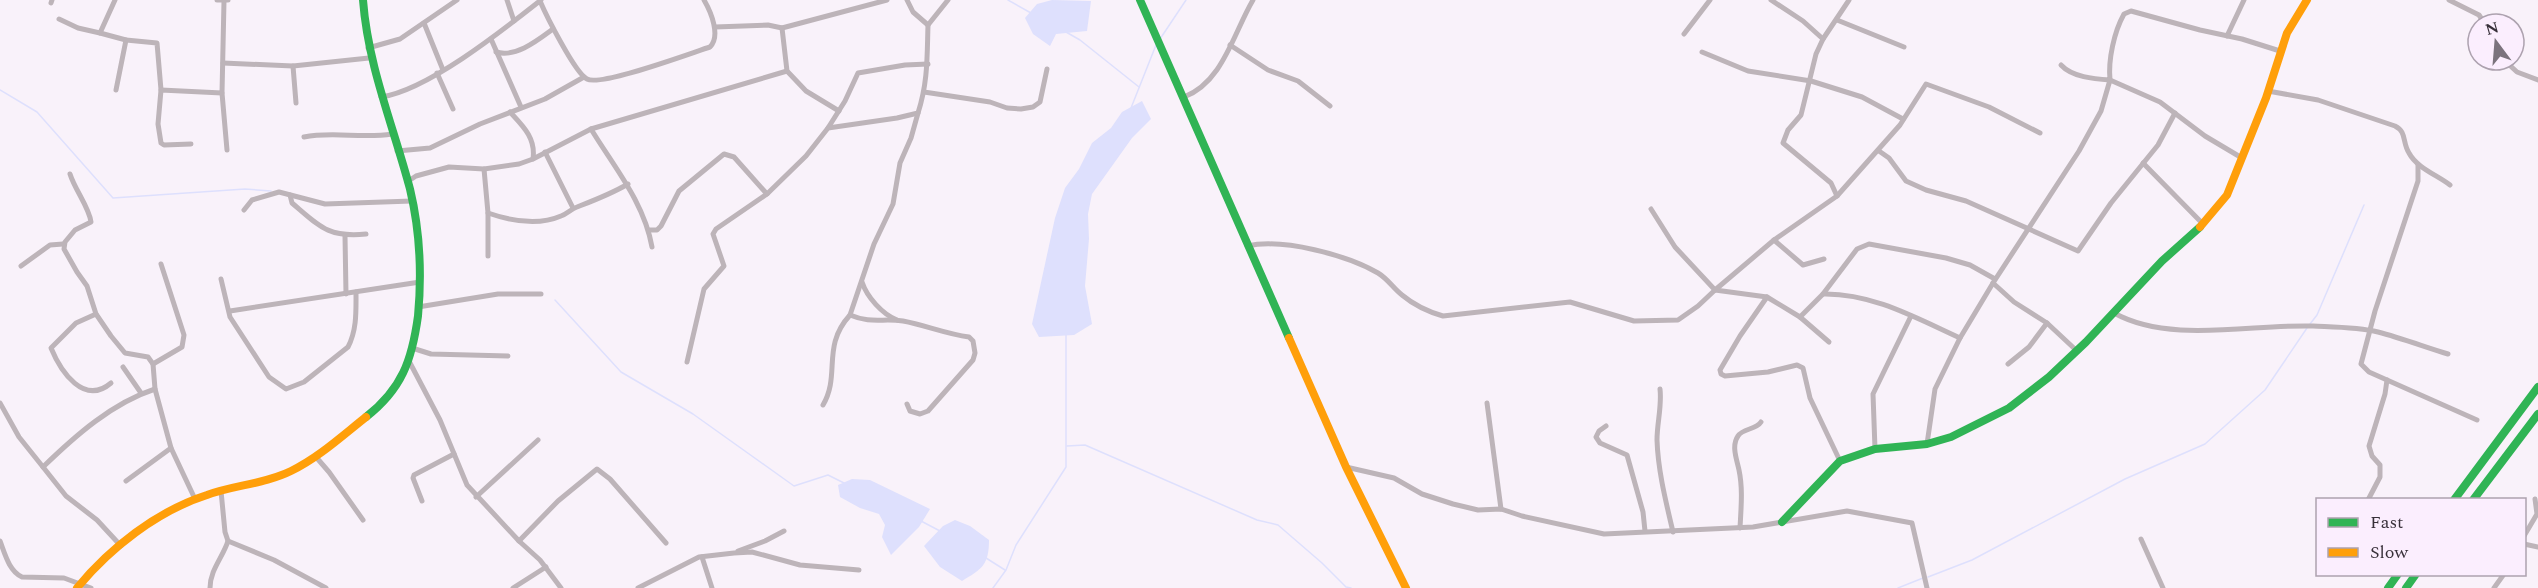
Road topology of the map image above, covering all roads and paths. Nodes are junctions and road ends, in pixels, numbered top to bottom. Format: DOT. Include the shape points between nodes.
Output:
graph roads {
  1 [pos="115,0"];
  2 [pos="217,0"];
  3 [pos="226,0"];
  4 [pos="363,0"];
  5 [pos="457,0"];
  6 [pos="507,0"];
  7 [pos="540,0"];
  8 [pos="704,0"];
  9 [pos="887,0"];
  10 [pos="907,0"];
  11 [pos="948,0"];
  12 [pos="1140,0"];
  13 [pos="1253,0"];
  14 [pos="1710,0"];
  15 [pos="1771,0"];
  16 [pos="1849,0"];
  17 [pos="2244,0"];
  18 [pos="2307,0"];
  19 [pos="2449,0"];
  20 [pos="2473,12"];
  21 [pos="59,20"];
  22 [pos="1837,20"];
  23 [pos="514,21"];
  24 [pos="424,23"];
  25 [pos="928,25"];
  26 [pos="715,27"];
  27 [pos="782,28"];
  28 [pos="553,29"];
  29 [pos="100,33"];
  30 [pos="1684,34"];
  31 [pos="2227,36"];
  32 [pos="491,39"];
  33 [pos="1823,39"];
  34 [pos="126,40"];
  35 [pos="1230,45"];
  36 [pos="1904,47"];
  37 [pos="368,48"];
  38 [pos="2280,51"];
  39 [pos="496,52"];
  40 [pos="1702,52"];
  41 [pos="369,58"];
  42 [pos="223,63"];
  43 [pos="927,64"];
  44 [pos="2061,64"];
  45 [pos="293,66"];
  46 [pos="1047,69"];
  47 [pos="443,70"];
  48 [pos="787,71"];
  49 [pos="2517,72"];
  50 [pos="437,73"];
  51 [pos="584,77"];
  52 [pos="2110,80"];
  53 [pos="2538,80"];
  54 [pos="1811,81"];
  55 [pos="116,90"];
  56 [pos="161,90"];
  57 [pos="2268,91"];
  58 [pos="924,92"];
  59 [pos="222,93"];
  60 [pos="381,97"];
  61 [pos="1184,97"];
  62 [pos="296,103"];
  63 [pos="1330,106"];
  64 [pos="520,108"];
  65 [pos="453,109"];
  66 [pos="839,111"];
  67 [pos="510,112"];
  68 [pos="918,113"];
  69 [pos="2175,113"];
  70 [pos="1903,119"];
  71 [pos="828,128"];
  72 [pos="591,129"];
  73 [pos="2040,133"];
  74 [pos="392,134"];
  75 [pos="304,137"];
  76 [pos="191,144"];
  77 [pos="227,150"];
  78 [pos="398,151"];
  79 [pos="1879,151"];
  80 [pos="545,152"];
  81 [pos="2242,158"];
  82 [pos="533,159"];
  83 [pos="2143,163"];
  84 [pos="2418,165"];
  85 [pos="484,169"];
  86 [pos="70,174"];
  87 [pos="407,182"];
  88 [pos="628,184"];
  89 [pos="2450,185"];
  90 [pos="767,194"];
  91 [pos="290,195"];
  92 [pos="1837,196"];
  93 [pos="412,201"];
  94 [pos="573,208"];
  95 [pos="1652,209"];
  96 [pos="244,210"];
  97 [pos="488,213"];
  98 [pos="2202,223"];
  99 [pos="2030,228"];
  100 [pos="649,230"];
  101 [pos="366,234"];
  102 [pos="345,236"];
  103 [pos="1774,240"];
  104 [pos="63,244"];
  105 [pos="1247,246"];
  106 [pos="652,247"];
  107 [pos="488,256"];
  108 [pos="1824,259"];
  109 [pos="161,264"];
  110 [pos="21,266"];
  111 [pos="221,279"];
  112 [pos="861,280"];
  113 [pos="1994,281"];
  114 [pos="420,282"];
  115 [pos="1715,290"];
  116 [pos="356,292"];
  117 [pos="346,294"];
  118 [pos="541,294"];
  119 [pos="1823,294"];
  120 [pos="1767,297"];
  121 [pos="418,307"];
  122 [pos="230,311"];
  123 [pos="2114,313"];
  124 [pos="96,314"];
  125 [pos="850,315"];
  126 [pos="1911,316"];
  127 [pos="1800,317"];
  128 [pos="898,321"];
  129 [pos="2047,322"];
  130 [pos="2370,331"];
  131 [pos="1960,338"];
  132 [pos="1829,342"];
  133 [pos="412,348"];
  134 [pos="2077,351"];
  135 [pos="2448,354"];
  136 [pos="508,356"];
  137 [pos="409,359"];
  138 [pos="687,362"];
  139 [pos="153,364"];
  140 [pos="2008,364"];
  141 [pos="123,367"];
  142 [pos="2387,380"];
  143 [pos="111,383"];
  144 [pos="2538,387"];
  145 [pos="155,389"];
  146 [pos="1660,389"];
  147 [pos="141,393"];
  148 [pos="0,403"];
  149 [pos="1487,403"];
  150 [pos="907,404"];
  151 [pos="823,405"];
  152 [pos="2538,414"];
  153 [pos="2477,420"];
  154 [pos="1761,422"];
  155 [pos="1606,426"];
  156 [pos="538,440"];
  157 [pos="1927,444"];
  158 [pos="171,448"];
  159 [pos="1875,449"];
  160 [pos="454,454"];
  161 [pos="316,457"];
  162 [pos="1840,461"];
  163 [pos="43,467"];
  164 [pos="1346,467"];
  165 [pos="126,481"];
  166 [pos="221,491"];
  167 [pos="476,497"];
  168 [pos="2368,498"];
  169 [pos="2455,498"];
  170 [pos="2475,498"];
  171 [pos="195,499"];
  172 [pos="2535,499"];
  173 [pos="422,501"];
  174 [pos="1501,509"];
  175 [pos="363,520"];
  176 [pos="1782,522"];
  177 [pos="1740,528"];
  178 [pos="784,531"];
  179 [pos="1645,531"];
  180 [pos="1673,532"];
  181 [pos="2526,533"];
  182 [pos="2141,539"];
  183 [pos="0,541"];
  184 [pos="228,541"];
  185 [pos="519,541"];
  186 [pos="666,543"];
  187 [pos="121,546"];
  188 [pos="734,553"];
  189 [pos="702,557"];
  190 [pos="546,567"];
  191 [pos="859,570"];
  192 [pos="2502,576"];
  193 [pos="79,586"];
  194 [pos="1927,587"];
  195 [pos="92,588"];
  196 [pos="210,588"];
  197 [pos="326,588"];
  198 [pos="513,588"];
  199 [pos="561,588"];
  200 [pos="638,588"];
  201 [pos="712,588"];
  202 [pos="1406,588"];
  203 [pos="2163,588"];
  204 [pos="2493,588"];
  1 -- 29 [label="street"];
  2 -- 3 [label="street"];
  3 -- 42 [label="street"];
  4 -- 37 [label="main road"];
  5 -- 24 [label="street"];
  6 -- 23 [label="street"];
  7 -- 23 [label="street"];
  7 -- 28 [label="street"];
  8 -- 26 [label="street"];
  9 -- 27 [label="street"];
  10 -- 25 [label="street" via="913,12"];
  11 -- 25 [label="street"];
  12 -- 61 [label="main road"];
  13 -- 35 [label="street"];
  14 -- 30 [label="street"];
  15 -- 33 [label="street"];
  16 -- 22 [label="street"];
  17 -- 31 [label="street"];
  18 -- 38 [label="main road"];
  19 -- 20 [label="street"];
  21 -- 29 [label="street"];
  22 -- 33 [label="street"];
  22 -- 36 [label="street"];
  23 -- 32 [label="street"];
  24 -- 37 [label="street" via="400,39"];
  24 -- 47 [label="street"];
  25 -- 43 [label="street"];
  26 -- 27 [label="street"];
  26 -- 51 [label="street" via="710,47 616,76 594,81"];
  27 -- 48 [label="street"];
  28 -- 39 [label="street" via="520,49"];
  28 -- 51 [label="street"];
  29 -- 34 [label="street"];
  31 -- 38 [label="street"];
  31 -- 52 [label="street" via="2127,12 2119,24 2108,68"];
  32 -- 39 [label="street"];
  32 -- 47 [label="street"];
  33 -- 54 [label="street"];
  34 -- 55 [label="street"];
  34 -- 56 [label="street" via="157,43"];
  35 -- 61 [label="street" via="1214,75 1197,92"];
  35 -- 63 [label="street" via="1268,70 1298,81"];
  37 -- 41 [label="main road"];
  38 -- 57 [label="main road"];
  39 -- 64 [label="street"];
  40 -- 54 [label="street" via="1748,71"];
  41 -- 45 [label="street"];
  41 -- 60 [label="main road"];
  42 -- 45 [label="street"];
  42 -- 59 [label="street"];
  43 -- 58 [label="street"];
  43 -- 66 [label="street" via="862,71"];
  44 -- 52 [label="street" via="2083,76"];
  45 -- 62 [label="street"];
  46 -- 58 [label="street" via="1040,102 1033,107 1007,108"];
  47 -- 50 [label="street"];
  48 -- 66 [label="street" via="806,91"];
  48 -- 72 [label="street"];
  49 -- 53 [label="street"];
  50 -- 60 [label="street" via="409,89"];
  50 -- 65 [label="street"];
  51 -- 64 [label="street"];
  52 -- 69 [label="street" via="2160,102"];
  52 -- 99 [label="street" via="2101,111"];
  54 -- 70 [label="street" via="1862,97"];
  54 -- 92 [label="street" via="1801,115 1783,143 1831,183"];
  56 -- 59 [label="street"];
  56 -- 76 [label="street" via="161,143"];
  57 -- 81 [label="main road"];
  57 -- 84 [label="street" via="2318,100 2401,129 2409,155"];
  58 -- 68 [label="street"];
  59 -- 77 [label="street"];
  60 -- 74 [label="main road"];
  61 -- 105 [label="main road"];
  64 -- 67 [label="street"];
  66 -- 71 [label="street"];
  67 -- 78 [label="street" via="430,148"];
  67 -- 82 [label="street" via="531,138"];
  68 -- 71 [label="street"];
  68 -- 112 [label="street" via="900,163 892,204"];
  69 -- 81 [label="street"];
  69 -- 83 [label="street" via="2164,136"];
  70 -- 73 [label="street" via="1929,84 1989,107"];
  70 -- 79 [label="street"];
  71 -- 90 [label="street"];
  72 -- 80 [label="street"];
  72 -- 88 [label="street"];
  74 -- 75 [label="street" via="361,137 333,133"];
  74 -- 78 [label="main road"];
  78 -- 87 [label="main road"];
  79 -- 92 [label="street"];
  79 -- 99 [label="street" via="1906,181"];
  80 -- 82 [label="street"];
  80 -- 94 [label="street"];
  81 -- 98 [label="main road" via="2227,195"];
  82 -- 85 [label="street"];
  83 -- 98 [label="street"];
  83 -- 99 [label="street" via="2078,250"];
  84 -- 89 [label="street"];
  84 -- 130 [label="street" via="2418,181"];
  85 -- 87 [label="street" via="449,167"];
  85 -- 97 [label="street"];
  86 -- 104 [label="street" via="91,222 75,230"];
  87 -- 93 [label="main road"];
  88 -- 94 [label="street"];
  88 -- 100 [label="street"];
  90 -- 100 [label="street" via="734,157 724,154 679,191 661,226"];
  90 -- 138 [label="street" via="722,223 713,234 724,266 704,289"];
  91 -- 93 [label="street" via="337,205"];
  91 -- 96 [label="street" via="262,195"];
  91 -- 102 [label="street" via="292,203 318,225"];
  92 -- 103 [label="street"];
  93 -- 114 [label="main road" via="417,219"];
  94 -- 97 [label="street" via="545,221 518,221"];
  95 -- 115 [label="street" via="1675,247"];
  97 -- 107 [label="street"];
  98 -- 123 [label="main road"];
  99 -- 113 [label="street"];
  100 -- 106 [label="street"];
  101 -- 102 [label="street"];
  102 -- 117 [label="street"];
  103 -- 108 [label="street" via="1803,265"];
  103 -- 115 [label="street"];
  104 -- 110 [label="street" via="51,245"];
  104 -- 124 [label="street" via="76,273 87,286"];
  105 -- 115 [label="street" via="1276,244 1347,258 1379,273 1404,297 1425,310 1443,316 1570,302 1634,321 1678,320"];
  105 -- 164 [label="main road"];
  109 -- 139 [label="street" via="184,342"];
  111 -- 122 [label="street"];
  112 -- 125 [label="street"];
  112 -- 128 [label="street" via="880,309"];
  113 -- 119 [label="street" via="1970,265 1869,244 1857,249"];
  113 -- 129 [label="street" via="2014,302"];
  113 -- 131 [label="street"];
  114 -- 116 [label="street"];
  114 -- 121 [label="main road"];
  115 -- 120 [label="street"];
  116 -- 117 [label="street"];
  116 -- 122 [label="street" via="354,328 348,347 304,382 286,389 269,377 253,355 230,318"];
  117 -- 122 [label="street"];
  118 -- 121 [label="street" via="498,294"];
  119 -- 126 [label="street" via="1861,297"];
  119 -- 127 [label="street"];
  120 -- 127 [label="street"];
  120 -- 162 [label="street" via="1740,336 1721,374 1803,368 1810,398"];
  121 -- 133 [label="main road"];
  123 -- 130 [label="street" via="2130,322 2156,328 2300,326"];
  123 -- 134 [label="main road"];
  124 -- 139 [label="street" via="126,353 148,357"];
  124 -- 143 [label="street" via="76,324 51,348 63,371 85,391 97,392"];
  125 -- 128 [label="street"];
  125 -- 151 [label="street" via="834,341 832,385"];
  126 -- 131 [label="street"];
  126 -- 159 [label="street" via="1873,394"];
  127 -- 132 [label="street"];
  128 -- 150 [label="street" via="969,337 975,345 973,360 928,411 916,414"];
  129 -- 134 [label="street"];
  129 -- 140 [label="street" via="2029,346"];
  130 -- 135 [label="street"];
  130 -- 142 [label="street" via="2361,364"];
  131 -- 157 [label="street" via="1935,389"];
  133 -- 136 [label="street" via="432,354"];
  133 -- 137 [label="main road"];
  134 -- 157 [label="main road" via="2009,408 1951,437"];
  137 -- 160 [label="street"];
  137 -- 161 [label="main road" via="393,393"];
  139 -- 145 [label="street"];
  141 -- 147 [label="street"];
  142 -- 153 [label="street"];
  142 -- 168 [label="street" via="2369,446 2380,465 2380,477"];
  144 -- 169 [label="main road"];
  145 -- 147 [label="street"];
  145 -- 158 [label="street"];
  146 -- 180 [label="street" via="1657,439"];
  147 -- 163 [label="street" via="102,416"];
  148 -- 163 [label="street" via="19,437"];
  149 -- 174 [label="street"];
  152 -- 170 [label="main road"];
  154 -- 177 [label="street" via="1745,430 1735,443 1741,481"];
  155 -- 179 [label="street" via="1596,437 1600,443 1627,455"];
  156 -- 167 [label="street"];
  157 -- 159 [label="main road"];
  158 -- 165 [label="street"];
  158 -- 171 [label="street"];
  159 -- 162 [label="main road"];
  160 -- 167 [label="street" via="466,485"];
  160 -- 173 [label="street" via="414,475"];
  161 -- 166 [label="main road" via="284,474"];
  161 -- 175 [label="street"];
  162 -- 176 [label="main road"];
  163 -- 187 [label="street" via="66,496 97,520"];
  164 -- 174 [label="street" via="1394,478 1422,494 1453,504 1478,510"];
  164 -- 202 [label="main road"];
  166 -- 171 [label="main road"];
  166 -- 184 [label="street"];
  167 -- 185 [label="street"];
  171 -- 187 [label="main road"];
  172 -- 181 [label="street" via="2537,514"];
  174 -- 179 [label="street" via="1604,534"];
  176 -- 177 [label="street"];
  176 -- 194 [label="street" via="1847,511 1912,523"];
  177 -- 180 [label="street"];
  178 -- 188 [label="street"];
  179 -- 180 [label="street"];
  182 -- 203 [label="street"];
  183 -- 193 [label="street" via="12,569 22,577 64,578"];
  184 -- 196 [label="street" via="213,571"];
  184 -- 197 [label="street"];
  185 -- 186 [label="street" via="597,469"];
  185 -- 190 [label="street"];
  187 -- 193 [label="main road"];
  188 -- 189 [label="street"];
  188 -- 191 [label="street" via="752,552 800,565"];
  189 -- 200 [label="street"];
  189 -- 201 [label="street"];
  190 -- 198 [label="street"];
  190 -- 199 [label="street"];
  192 -- 204 [label="street"];
  193 -- 195 [label="street"];
}
